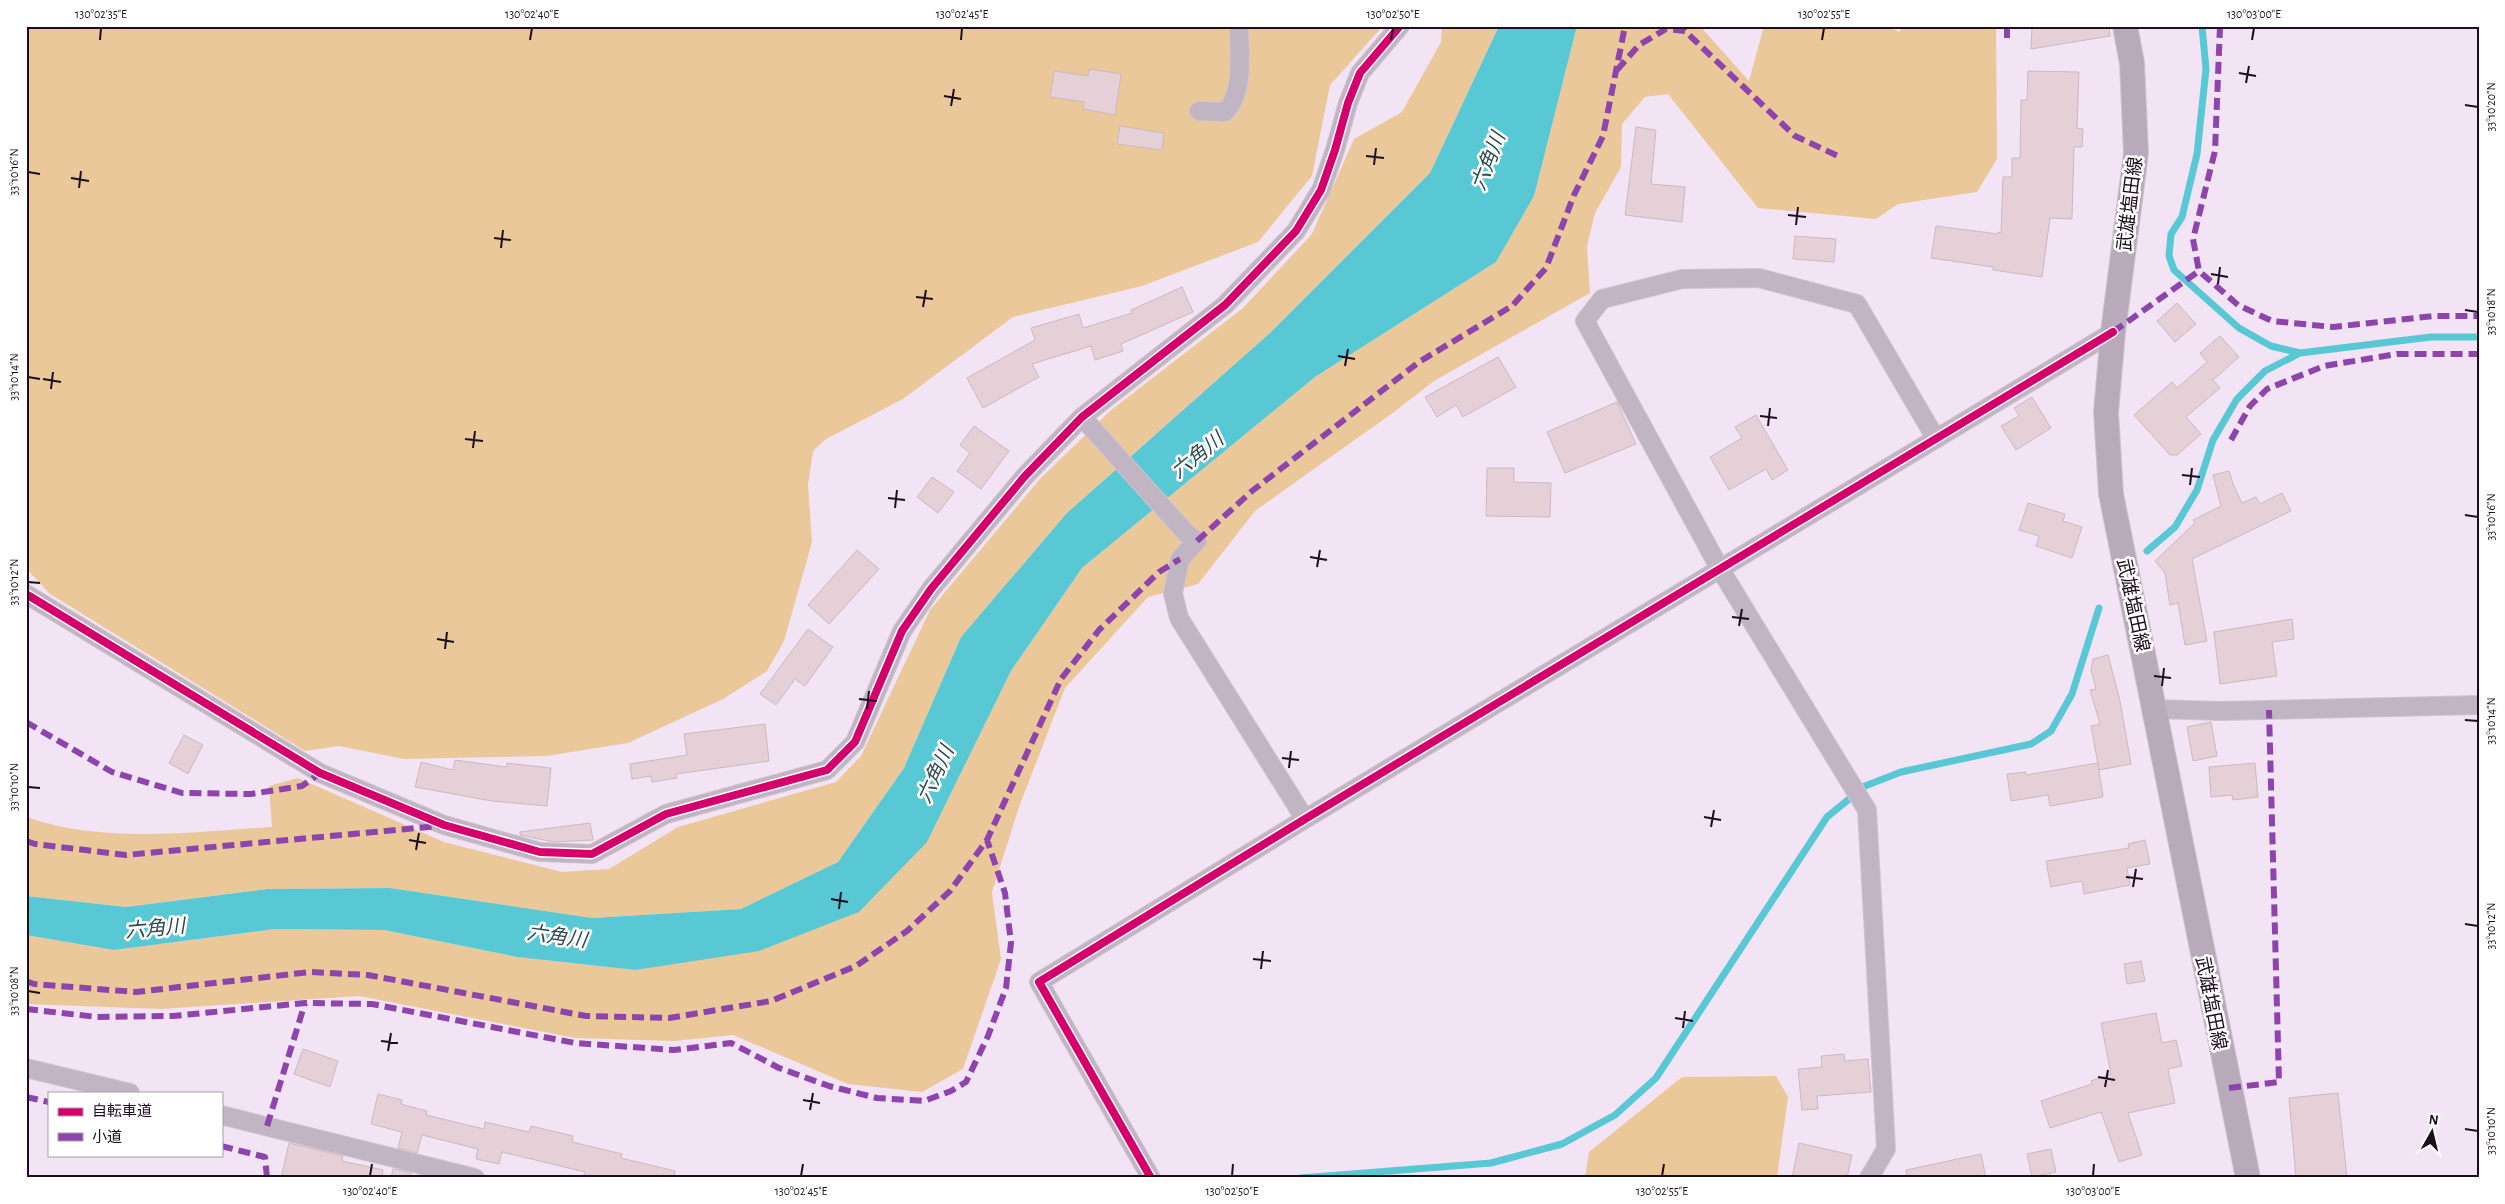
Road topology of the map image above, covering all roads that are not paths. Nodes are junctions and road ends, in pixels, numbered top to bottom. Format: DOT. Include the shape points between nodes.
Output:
graph roads {
  1 [pos="1239,26"];
  2 [pos="1400,26"];
  3 [pos="2125,26"];
  4 [pos="1199,110"];
  5 [pos="2113,332"];
  6 [pos="1086,422"];
  7 [pos="1936,439"];
  8 [pos="1720,569"];
  9 [pos="26,594"];
  10 [pos="2479,705"];
  11 [pos="2155,709"];
  12 [pos="1305,819"];
  13 [pos="26,1068"];
  14 [pos="126,1092"];
  15 [pos="222,1115"];
  16 [pos="475,1178"];
  17 [pos="1151,1178"];
  18 [pos="1869,1178"];
  19 [pos="2248,1178"];
  1 -- 4 [label="street" via="1238,90 1234,103 1225,112"];
  2 -- 6 [label="street" via="1360,73 1321,190 1296,231 1225,305"];
  3 -- 5 [label="main road, 武雄塩田線" via="2132,63 2136,154"];
  5 -- 7 [label="street"];
  5 -- 11 [label="main road, 武雄塩田線" via="2106,412 2111,494"];
  6 -- 9 [label="street" via="1025,476 931,589 902,631 855,742 827,770 666,814 592,854 540,852 444,825 320,773"];
  6 -- 12 [label="street" via="1186,533 1198,540 1180,559 1173,593 1179,618"];
  7 -- 8 [label="street"];
  7 -- 8 [label="street" via="1856,304 1759,278 1682,279 1602,299 1585,322"];
  8 -- 12 [label="street"];
  8 -- 18 [label="street" via="1867,810 1886,1148"];
  10 -- 11 [label="street" via="2220,712"];
  11 -- 19 [label="main road, 武雄塩田線"];
  12 -- 17 [label="street" via="1039,982"];
  13 -- 14 [label="street"];
  15 -- 16 [label="street"];
}
